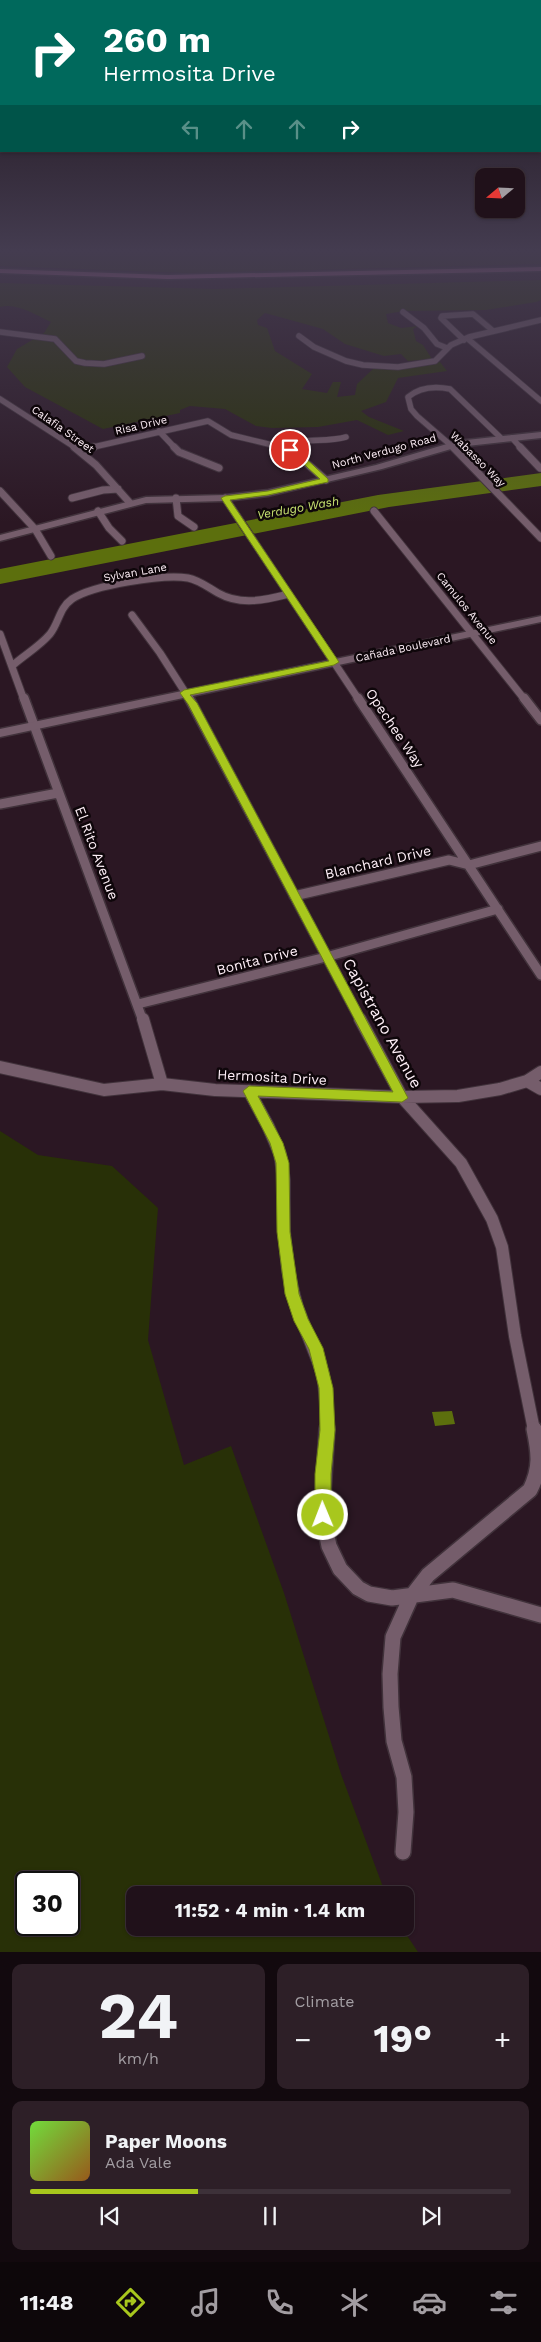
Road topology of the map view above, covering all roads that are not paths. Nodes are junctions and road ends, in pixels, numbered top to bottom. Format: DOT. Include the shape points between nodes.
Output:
graph roads {
  1 [pos="57,341"];
  2 [pos="306,341"];
  3 [pos="435,341"];
  4 [pos="463,341"];
  5 [pos="467,341"];
  6 [pos="447,348"];
  7 [pos="142,356"];
  8 [pos="0,399"];
  9 [pos="541,401"];
  10 [pos="159,432"];
  11 [pos="541,435"];
  12 [pos="346,437"];
  13 [pos="507,439"];
  14 [pos="282,446"];
  15 [pos="452,446"];
  16 [pos="79,450"];
  17 [pos="219,468"];
  18 [pos="540,468"];
  19 [pos="326,480"];
  20 [pos="116,487"];
  21 [pos="0,492"];
  22 [pos="72,498"];
  23 [pos="176,498"];
  24 [pos="225,498"];
  25 [pos="130,503"];
  26 [pos="374,511"];
  27 [pos="98,512"];
  28 [pos="194,527"];
  29 [pos="35,528"];
  30 [pos="0,538"];
  31 [pos="541,538"];
  32 [pos="122,541"];
  33 [pos="51,556"];
  34 [pos="289,594"];
  35 [pos="132,615"];
  36 [pos="541,619"];
  37 [pos="473,633"];
  38 [pos="0,634"];
  39 [pos="334,662"];
  40 [pos="12,666"];
  41 [pos="184,693"];
  42 [pos="541,720"];
  43 [pos="33,725"];
  44 [pos="0,733"];
  45 [pos="58,793"];
  46 [pos="0,804"];
  47 [pos="541,846"];
  48 [pos="469,865"];
  49 [pos="294,896"];
  50 [pos="498,909"];
  51 [pos="326,957"];
  52 [pos="540,971"];
  53 [pos="138,1004"];
  54 [pos="0,1067"];
  55 [pos="541,1072"];
  56 [pos="527,1082"];
  57 [pos="162,1084"];
  58 [pos="541,1089"];
  59 [pos="249,1091"];
  60 [pos="402,1098"];
  61 [pos="411,1597"];
  62 [pos="541,1615"];
  63 [pos="404,1852"];
  1 -- 7 [label="street" via="76,361 85,364 104,364"];
  2 -- 6 [label="street" via="332,357 365,367 430,362 443,357"];
  3 -- 6 [label="street"];
  4 -- 6 [label="street"];
  5 -- 9 [label="street"];
  8 -- 16 [label="street, Calafia Street"];
  10 -- 14 [label="street, Risa Drive" via="208,421 231,435"];
  10 -- 16 [label="street, Risa Drive"];
  10 -- 17 [label="street" via="179,452"];
  11 -- 13 [label="main road, North Verdugo Road"];
  12 -- 14 [label="street" via="339,440 305,438"];
  13 -- 15 [label="main road, North Verdugo Road"];
  13 -- 15 [label="street, Wabasso Way" via="450,389 411,393 408,397 411,409"];
  13 -- 18 [label="street"];
  14 -- 19 [label="street"];
  15 -- 19 [label="main road, North Verdugo Road"];
  15 -- 31 [label="street, Wabasso Way"];
  16 -- 20 [label="street, Calafia Street"];
  19 -- 24 [label="main road, North Verdugo Road" via="268,493"];
  20 -- 22 [label="street"];
  20 -- 25 [label="street, Calafia Street"];
  21 -- 29 [label="street"];
  23 -- 24 [label="main road, North Verdugo Road"];
  23 -- 25 [label="main road, North Verdugo Road"];
  23 -- 28 [label="street" via="178,516"];
  24 -- 34 [label="street, Opechee Way"];
  25 -- 27 [label="main road, North Verdugo Road"];
  26 -- 37 [label="street, Camulos Avenue"];
  27 -- 29 [label="main road, North Verdugo Road"];
  27 -- 32 [label="street"];
  29 -- 30 [label="main road, North Verdugo Road"];
  29 -- 33 [label="street"];
  34 -- 39 [label="street, Opechee Way"];
  34 -- 40 [label="street, Sylvan Lane" via="242,602 198,581 170,577 79,595 57,614 52,633"];
  35 -- 41 [label="street, Capistrano Avenue"];
  36 -- 37 [label="main road, Cañada Boulevard"];
  37 -- 39 [label="main road, Cañada Boulevard"];
  37 -- 42 [label="street, Camulos Avenue"];
  38 -- 40 [label="street, El Rito Avenue"];
  39 -- 41 [label="main road, Cañada Boulevard"];
  39 -- 48 [label="street, Opechee Way"];
  40 -- 43 [label="street, El Rito Avenue"];
  41 -- 43 [label="main road, Cañada Boulevard"];
  41 -- 49 [label="street, Capistrano Avenue"];
  43 -- 44 [label="main road, Cañada Boulevard"];
  43 -- 45 [label="street, El Rito Avenue"];
  45 -- 46 [label="street"];
  45 -- 53 [label="street, El Rito Avenue"];
  47 -- 48 [label="street"];
  48 -- 49 [label="street, Blanchard Drive" via="449,860"];
  48 -- 50 [label="street, Opechee Way"];
  49 -- 51 [label="street, Capistrano Avenue"];
  50 -- 51 [label="street, Bonita Drive"];
  50 -- 52 [label="street, Opechee Way"];
  51 -- 53 [label="street, Bonita Drive"];
  51 -- 60 [label="street, Capistrano Avenue"];
  53 -- 57 [label="street, El Rito Avenue"];
  54 -- 57 [label="street, Hermosita Drive" via="104,1090"];
  55 -- 56 [label="street, Hermosita Drive"];
  56 -- 58 [label="street"];
  56 -- 60 [label="street, Hermosita Drive" via="458,1096"];
  57 -- 59 [label="street, Hermosita Drive"];
  59 -- 60 [label="street, Hermosita Drive"];
  59 -- 61 [label="street" via="276,1143 282,1163 284,1232 292,1294 301,1321 316,1348 326,1388 323,1483 326,1537 339,1568 358,1588 379,1598"];
  60 -- 61 [label="street, Capistrano Avenue" via="461,1163 492,1219 502,1247 515,1336 540,1455 538,1476 530,1490 428,1575"];
  61 -- 62 [label="street" via="453,1590"];
  61 -- 63 [label="street, Capistrano Avenue" via="393,1637 390,1674 394,1741 404,1777"];
}
